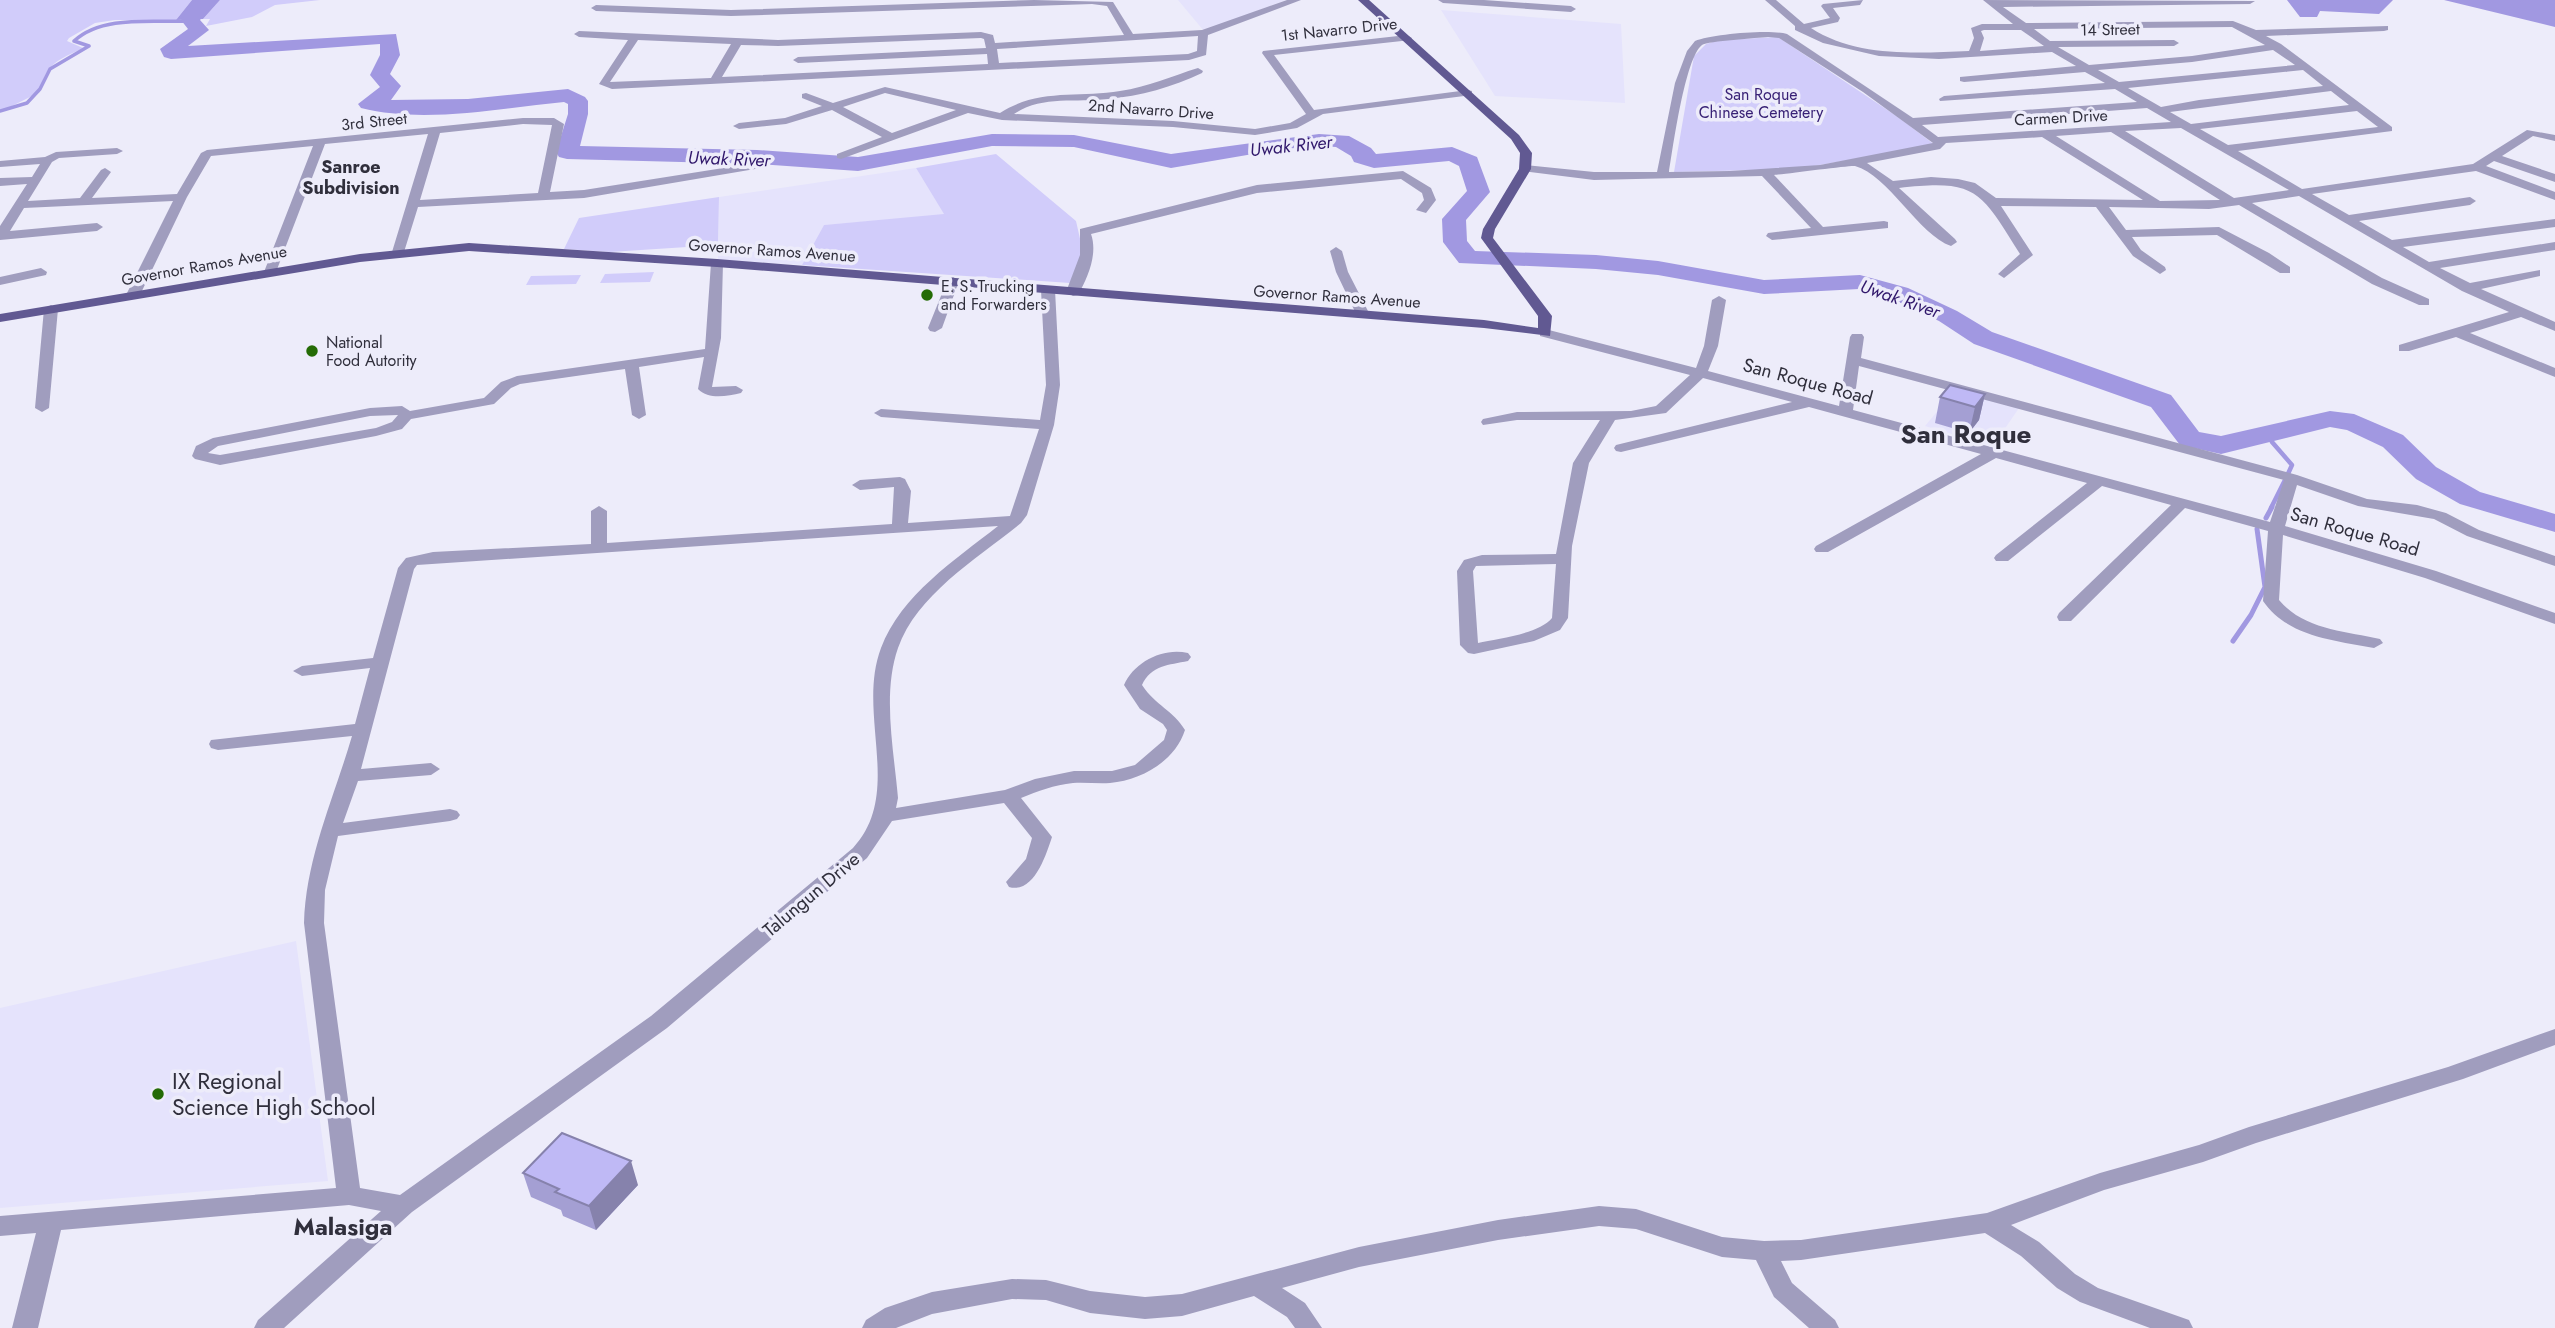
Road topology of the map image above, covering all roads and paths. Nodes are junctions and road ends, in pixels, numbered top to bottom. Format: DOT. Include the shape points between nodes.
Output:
graph roads {
  1 [pos="1296,0"];
  2 [pos="1363,0"];
  3 [pos="1443,0"];
  4 [pos="1770,0"];
  5 [pos="1858,0"];
  6 [pos="1479,1"];
  7 [pos="2250,1"];
  8 [pos="1991,2"];
  9 [pos="1543,3"];
  10 [pos="596,8"];
  11 [pos="1571,9"];
  12 [pos="946,21"];
  13 [pos="807,26"];
  14 [pos="1805,27"];
  15 [pos="2024,27"];
  16 [pos="2384,27"];
  17 [pos="1203,33"];
  18 [pos="2255,33"];
  19 [pos="579,34"];
  20 [pos="1775,34"];
  21 [pos="635,37"];
  22 [pos="738,37"];
  23 [pos="1130,37"];
  24 [pos="1407,38"];
  25 [pos="2174,43"];
  26 [pos="2277,46"];
  27 [pos="2050,47"];
  28 [pos="993,48"];
  29 [pos="1973,53"];
  30 [pos="798,60"];
  31 [pos="993,66"];
  32 [pos="2305,67"];
  33 [pos="2088,68"];
  34 [pos="1198,71"];
  35 [pos="793,75"];
  36 [pos="716,79"];
  37 [pos="1964,79"];
  38 [pos="2119,86"];
  39 [pos="2333,88"];
  40 [pos="1468,93"];
  41 [pos="806,96"];
  42 [pos="1944,99"];
  43 [pos="832,107"];
  44 [pos="2157,107"];
  45 [pos="2360,107"];
  46 [pos="965,110"];
  47 [pos="1312,114"];
  48 [pos="1002,117"];
  49 [pos="1911,122"];
  50 [pos="739,126"];
  51 [pos="2188,126"];
  52 [pos="2115,130"];
  53 [pos="435,131"];
  54 [pos="2044,133"];
  55 [pos="891,137"];
  56 [pos="2555,138"];
  57 [pos="1937,140"];
  58 [pos="320,143"];
  59 [pos="2227,149"];
  60 [pos="117,151"];
  61 [pos="841,156"];
  62 [pos="2494,156"];
  63 [pos="48,160"];
  64 [pos="1855,161"];
  65 [pos="0,164"];
  66 [pos="755,166"];
  67 [pos="2477,167"];
  68 [pos="1525,169"];
  69 [pos="105,172"];
  70 [pos="1766,173"];
  71 [pos="1662,176"];
  72 [pos="2555,178"];
  73 [pos="33,180"];
  74 [pos="0,182"];
  75 [pos="1889,185"];
  76 [pos="2305,193"];
  77 [pos="543,196"];
  78 [pos="2555,196"];
  79 [pos="181,197"];
  80 [pos="2470,201"];
  81 [pos="83,202"];
  82 [pos="1993,202"];
  83 [pos="2239,203"];
  84 [pos="414,204"];
  85 [pos="2101,204"];
  86 [pos="18,205"];
  87 [pos="2159,205"];
  88 [pos="1422,210"];
  89 [pos="2349,219"];
  90 [pos="2555,223"];
  91 [pos="1884,225"];
  92 [pos="97,227"];
  93 [pos="2,230"];
  94 [pos="1820,231"];
  95 [pos="2121,234"];
  96 [pos="1772,236"];
  97 [pos="1951,242"];
  98 [pos="2393,244"];
  99 [pos="2555,246"];
  100 [pos="1336,251"];
  101 [pos="398,252"];
  102 [pos="717,263"];
  103 [pos="2427,265"];
  104 [pos="2160,270"];
  105 [pos="2285,270"];
  106 [pos="41,272"];
  107 [pos="270,272"];
  108 [pos="2535,273"];
  109 [pos="2004,274"];
  110 [pos="0,281"];
  111 [pos="953,281"];
  112 [pos="2468,288"];
  113 [pos="1048,290"];
  114 [pos="1073,292"];
  115 [pos="133,295"];
  116 [pos="1718,300"];
  117 [pos="2424,302"];
  118 [pos="51,309"];
  119 [pos="2521,313"];
  120 [pos="1363,315"];
  121 [pos="0,318"];
  122 [pos="2555,327"];
  123 [pos="935,328"];
  124 [pos="2456,332"];
  125 [pos="1545,333"];
  126 [pos="1857,337"];
  127 [pos="2404,348"];
  128 [pos="712,352"];
  129 [pos="1853,360"];
  130 [pos="631,362"];
  131 [pos="1700,372"];
  132 [pos="2555,373"];
  133 [pos="736,390"];
  134 [pos="1811,402"];
  135 [pos="42,408"];
  136 [pos="1845,412"];
  137 [pos="881,414"];
  138 [pos="639,415"];
  139 [pos="1610,415"];
  140 [pos="406,416"];
  141 [pos="1488,422"];
  142 [pos="1048,425"];
  143 [pos="1621,449"];
  144 [pos="1994,453"];
  145 [pos="2292,478"];
  146 [pos="2099,481"];
  147 [pos="860,485"];
  148 [pos="2181,503"];
  149 [pos="599,511"];
  150 [pos="1015,520"];
  151 [pos="900,528"];
  152 [pos="2276,528"];
  153 [pos="599,547"];
  154 [pos="1822,549"];
  155 [pos="2002,558"];
  156 [pos="1564,559"];
  157 [pos="2555,561"];
  158 [pos="2065,617"];
  159 [pos="2555,619"];
  160 [pos="2374,643"];
  161 [pos="1182,657"];
  162 [pos="380,662"];
  163 [pos="302,671"];
  164 [pos="362,729"];
  165 [pos="218,744"];
  166 [pos="431,769"];
  167 [pos="350,775"];
  168 [pos="1009,796"];
  169 [pos="450,815"];
  170 [pos="885,816"];
  171 [pos="330,831"];
  172 [pos="1016,882"];
  173 [pos="2555,1037"];
  174 [pos="349,1196"];
  175 [pos="404,1205"];
  176 [pos="51,1222"];
  177 [pos="1988,1223"];
  178 [pos="0,1226"];
  179 [pos="1764,1251"];
  180 [pos="1256,1284"];
  181 [pos="26,1328"];
  182 [pos="267,1328"];
  183 [pos="876,1328"];
  184 [pos="1308,1328"];
  185 [pos="1826,1328"];
  186 [pos="2180,1328"];
  1 -- 17 [label="street"];
  2 -- 24 [label="main road"];
  3 -- 6 [label="street"];
  4 -- 14 [label="street, 14 Street"];
  5 -- 14 [label="street" via="1826,6 1836,18"];
  6 -- 9 [label="street"];
  7 -- 8 [label="street"];
  8 -- 15 [label="street"];
  9 -- 11 [label="street"];
  10 -- 13 [label="street" via="724,13"];
  12 -- 13 [label="street"];
  12 -- 13 [label="street"];
  12 -- 23 [label="street" via="1104,2 1110,4"];
  12 -- 28 [label="street" via="986,36"];
  13 -- 22 [label="street"];
  13 -- 30 [label="street"];
  14 -- 20 [label="street"];
  14 -- 29 [label="street, 14 Street" via="1825,40 1857,50"];
  15 -- 18 [label="street" via="2233,24"];
  15 -- 27 [label="street"];
  15 -- 29 [label="street" via="1975,30 1979,38"];
  16 -- 18 [label="street"];
  17 -- 23 [label="street"];
  17 -- 31 [label="street" via="1202,53 1189,57"];
  18 -- 26 [label="street"];
  19 -- 21 [label="street"];
  20 -- 49 [label="street" via="1793,41"];
  20 -- 71 [label="street" via="1703,42 1692,50 1683,70"];
  21 -- 22 [label="street"];
  21 -- 36 [label="street" via="604,84"];
  22 -- 36 [label="street"];
  23 -- 28 [label="street"];
  24 -- 40 [label="main road"];
  24 -- 47 [label="street, 1st Navarro Drive" via="1267,53"];
  25 -- 27 [label="street, 14 Street"];
  26 -- 32 [label="street"];
  26 -- 33 [label="street"];
  27 -- 29 [label="street, 14 Street"];
  27 -- 33 [label="street"];
  28 -- 30 [label="street"];
  28 -- 31 [label="street"];
  30 -- 35 [label="street"];
  31 -- 35 [label="street"];
  32 -- 38 [label="street"];
  32 -- 39 [label="street"];
  33 -- 37 [label="street"];
  33 -- 38 [label="street"];
  34 -- 48 [label="street" via="1110,96 1043,96"];
  35 -- 36 [label="street"];
  38 -- 42 [label="street"];
  38 -- 44 [label="street"];
  39 -- 44 [label="street"];
  39 -- 45 [label="street"];
  40 -- 47 [label="street, 2nd Navarro Drive"];
  40 -- 68 [label="main road" via="1522,145"];
  41 -- 43 [label="street"];
  43 -- 46 [label="street, 2nd Navarro Drive" via="885,90"];
  43 -- 50 [label="street, 2nd Navarro Drive" via="786,121"];
  43 -- 55 [label="street"];
  44 -- 49 [label="street"];
  44 -- 51 [label="street"];
  45 -- 51 [label="street, Carmen Drive"];
  45 -- 59 [label="street" via="2388,129"];
  46 -- 48 [label="street, 2nd Navarro Drive"];
  46 -- 55 [label="street"];
  47 -- 48 [label="street, 2nd Navarro Drive" via="1293,126 1255,132"];
  49 -- 57 [label="street"];
  51 -- 52 [label="street, Carmen Drive"];
  51 -- 59 [label="street"];
  52 -- 54 [label="street, Carmen Drive"];
  52 -- 83 [label="street"];
  53 -- 58 [label="street, 3rd Street"];
  53 -- 77 [label="street, 3rd Street" via="543,120 558,124"];
  53 -- 84 [label="street"];
  54 -- 57 [label="street, Carmen Drive"];
  54 -- 87 [label="street"];
  55 -- 61 [label="street"];
  56 -- 62 [label="street" via="2530,132"];
  57 -- 64 [label="street" via="1940,145 1936,147"];
  58 -- 79 [label="street, 3rd Street" via="207,153"];
  58 -- 107 [label="street"];
  59 -- 76 [label="street"];
  60 -- 63 [label="street" via="56,155"];
  62 -- 67 [label="street"];
  62 -- 72 [label="street"];
  63 -- 65 [label="street"];
  63 -- 73 [label="street"];
  64 -- 70 [label="street"];
  64 -- 75 [label="street"];
  66 -- 77 [label="street" via="584,194"];
  67 -- 76 [label="street"];
  67 -- 78 [label="street"];
  68 -- 71 [label="street"];
  68 -- 125 [label="main road" via="1487,238 1545,316"];
  69 -- 81 [label="street"];
  70 -- 71 [label="street"];
  70 -- 94 [label="street"];
  73 -- 74 [label="street"];
  73 -- 86 [label="street"];
  75 -- 82 [label="street" via="1962,181"];
  75 -- 97 [label="street"];
  76 -- 83 [label="street"];
  76 -- 89 [label="street"];
  77 -- 84 [label="street"];
  79 -- 81 [label="street"];
  79 -- 115 [label="street"];
  80 -- 89 [label="street"];
  81 -- 86 [label="street"];
  82 -- 85 [label="street"];
  82 -- 109 [label="street" via="2028,255"];
  83 -- 87 [label="street"];
  83 -- 117 [label="street" via="2377,281"];
  84 -- 101 [label="street"];
  85 -- 87 [label="street"];
  85 -- 95 [label="street"];
  86 -- 93 [label="street"];
  88 -- 114 [label="street" via="1430,200 1427,191 1403,175 1223,196 1084,232 1087,252"];
  89 -- 98 [label="street"];
  90 -- 98 [label="street"];
  91 -- 94 [label="street"];
  92 -- 93 [label="street"];
  94 -- 96 [label="street"];
  95 -- 104 [label="street"];
  95 -- 105 [label="street" via="2218,231"];
  98 -- 103 [label="street"];
  99 -- 103 [label="street"];
  100 -- 120 [label="street"];
  101 -- 102 [label="main road, Governor Ramos Avenue" via="488,248"];
  101 -- 107 [label="main road, Governor Ramos Avenue"];
  102 -- 111 [label="main road, Governor Ramos Avenue"];
  102 -- 128 [label="street"];
  103 -- 112 [label="street"];
  106 -- 110 [label="street"];
  107 -- 115 [label="main road, Governor Ramos Avenue"];
  108 -- 112 [label="street"];
  111 -- 113 [label="main road, Governor Ramos Avenue"];
  111 -- 123 [label="street"];
  112 -- 119 [label="street"];
  113 -- 114 [label="main road, Governor Ramos Avenue"];
  113 -- 142 [label="street, Talungun Drive" via="1053,385"];
  114 -- 120 [label="main road, Governor Ramos Avenue"];
  115 -- 118 [label="main road, Governor Ramos Avenue"];
  116 -- 131 [label="street"];
  118 -- 121 [label="main road, Governor Ramos Avenue"];
  118 -- 135 [label="street"];
  119 -- 122 [label="street"];
  119 -- 124 [label="street"];
  120 -- 125 [label="main road, Governor Ramos Avenue"];
  124 -- 127 [label="street"];
  124 -- 132 [label="street"];
  125 -- 131 [label="street, San Roque Road"];
  126 -- 129 [label="street"];
  128 -- 130 [label="street"];
  128 -- 133 [label="street" via="705,389"];
  129 -- 136 [label="street"];
  129 -- 145 [label="street"];
  130 -- 138 [label="street"];
  130 -- 140 [label="street" via="517,380 489,401"];
  131 -- 134 [label="street, San Roque Road"];
  131 -- 139 [label="street" via="1661,411"];
  134 -- 136 [label="street, San Roque Road"];
  134 -- 143 [label="street"];
  136 -- 144 [label="street, San Roque Road"];
  137 -- 142 [label="street"];
  139 -- 141 [label="street" via="1517,416"];
  139 -- 156 [label="street" via="1581,463"];
  140 -- 140 [label="street" via="395,427 376,432 220,460 200,456 201,449 213,442 381,411 402,410"];
  142 -- 150 [label="street, Talungun Drive"];
  144 -- 146 [label="street, San Roque Road"];
  144 -- 154 [label="street"];
  145 -- 152 [label="street"];
  145 -- 157 [label="street" via="2364,503 2440,516 2481,536"];
  146 -- 148 [label="street, San Roque Road"];
  146 -- 155 [label="street"];
  147 -- 151 [label="street" via="900,482"];
  148 -- 152 [label="street, San Roque Road"];
  148 -- 158 [label="street"];
  149 -- 153 [label="street"];
  150 -- 151 [label="street"];
  150 -- 170 [label="street, Talungun Drive" via="923,597 895,634 883,684"];
  151 -- 153 [label="street"];
  152 -- 159 [label="street, San Roque Road" via="2444,578"];
  152 -- 160 [label="street" via="2274,606 2305,625"];
  153 -- 162 [label="street" via="412,561 406,568"];
  156 -- 156 [label="street" via="1470,563 1465,570 1469,645 1474,649 1493,647 1554,626 1560,618"];
  161 -- 168 [label="street" via="1149,664 1137,673 1133,685 1146,705 1170,720 1176,730 1172,742 1155,759 1142,769 1112,777 1063,779"];
  162 -- 163 [label="street"];
  162 -- 164 [label="street"];
  164 -- 165 [label="street"];
  164 -- 167 [label="street"];
  166 -- 167 [label="street"];
  167 -- 171 [label="street"];
  168 -- 170 [label="street"];
  168 -- 172 [label="street" via="1042,837 1035,861"];
  169 -- 171 [label="street"];
  170 -- 175 [label="street, Talungun Drive" via="877,835 860,853 659,1022"];
  171 -- 174 [label="street" via="315,890 314,923"];
  173 -- 177 [label="street" via="2455,1073 2100,1182"];
  174 -- 175 [label="street"];
  174 -- 176 [label="street"];
  175 -- 182 [label="street, Talungun Drive"];
  176 -- 178 [label="street"];
  176 -- 181 [label="street"];
  177 -- 179 [label="street" via="1801,1250"];
  177 -- 186 [label="street" via="2089,1295"];
  179 -- 180 [label="street" via="1722,1247 1636,1219 1600,1216 1359,1257"];
  179 -- 185 [label="street" via="1783,1290"];
  180 -- 183 [label="street" via="1182,1305 1145,1308 1090,1302 1045,1290 1012,1289 932,1303"];
  180 -- 184 [label="street" via="1296,1310"];
}
